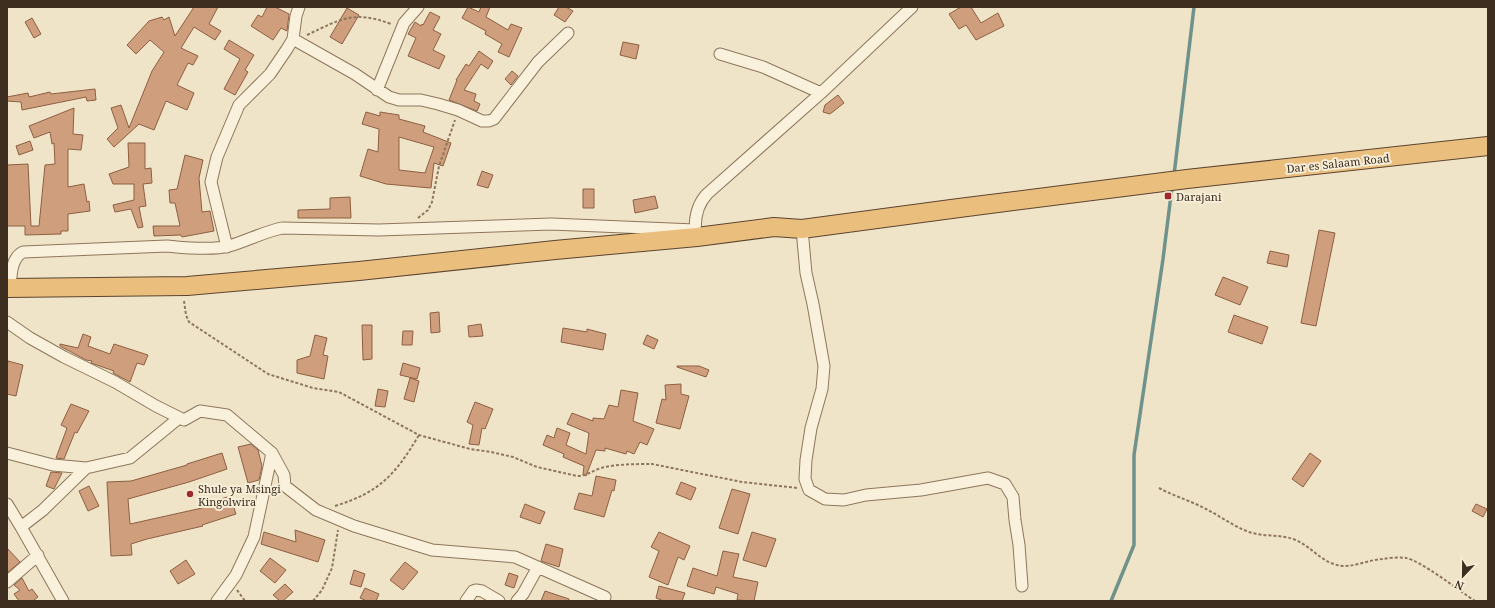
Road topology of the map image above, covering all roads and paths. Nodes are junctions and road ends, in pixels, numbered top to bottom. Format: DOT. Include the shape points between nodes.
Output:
graph roads {
  1 [pos="299,7"];
  2 [pos="418,7"];
  3 [pos="912,7"];
  4 [pos="402,28"];
  5 [pos="568,33"];
  6 [pos="293,39"];
  7 [pos="720,54"];
  8 [pos="377,90"];
  9 [pos="821,93"];
  10 [pos="458,110"];
  11 [pos="1488,146"];
  12 [pos="411,229"];
  13 [pos="802,229"];
  14 [pos="696,234"];
  15 [pos="227,247"];
  16 [pos="187,286"];
  17 [pos="9,288"];
  18 [pos="7,322"];
  19 [pos="179,418"];
  20 [pos="419,435"];
  21 [pos="272,452"];
  22 [pos="7,453"];
  23 [pos="86,468"];
  24 [pos="1159,488"];
  25 [pos="809,490"];
  26 [pos="7,504"];
  27 [pos="316,510"];
  28 [pos="339,520"];
  29 [pos="22,527"];
  30 [pos="38,555"];
  31 [pos="538,567"];
  32 [pos="7,582"];
  33 [pos="1022,586"];
  34 [pos="605,597"];
  35 [pos="63,601"];
  36 [pos="217,601"];
  37 [pos="313,601"];
  38 [pos="466,601"];
  39 [pos="499,601"];
  40 [pos="517,601"];
  41 [pos="1475,601"];
  1 -- 6 [label="street"];
  2 -- 4 [label="street"];
  3 -- 9 [label="street"];
  4 -- 6 [label="path" via="375,18 354,16"];
  4 -- 8 [label="street"];
  5 -- 10 [label="street" via="538,62 492,120 482,121"];
  6 -- 8 [label="street"];
  6 -- 15 [label="street" via="270,74 239,105 217,157 211,182"];
  7 -- 9 [label="street" via="763,67"];
  8 -- 10 [label="street" via="399,100 421,100"];
  9 -- 14 [label="street" via="702,200 698,207"];
  10 -- 12 [label="path" via="439,166 432,202 428,210 415,220"];
  11 -- 13 [label="highway, Dar es Salaam Road" via="1187,179"];
  12 -- 14 [label="street" via="551,224"];
  12 -- 15 [label="street" via="282,228 267,231"];
  13 -- 14 [label="highway, Dar es Salaam Road" via="774,227"];
  13 -- 25 [label="street" via="806,273 824,366 822,389 811,428 806,460 805,479"];
  14 -- 16 [label="highway, Dar es Salaam Road" via="359,271"];
  15 -- 17 [label="street" via="167,246 23,252 14,262"];
  16 -- 17 [label="highway, Dar es Salaam Road"];
  16 -- 20 [label="path" via="184,304 188,319 195,327 268,374 313,388 339,392"];
  18 -- 19 [label="street" via="30,338"];
  19 -- 21 [label="street" via="184,420 200,411 227,415"];
  19 -- 23 [label="street" via="130,458"];
  20 -- 25 [label="path" via="470,449 513,457 537,467 576,476 601,468 652,464 742,482"];
  20 -- 27 [label="path" via="387,480 372,491 344,503"];
  21 -- 27 [label="street" via="284,475 285,486"];
  21 -- 36 [label="street" via="254,537 239,570"];
  22 -- 23 [label="street" via="53,465"];
  23 -- 29 [label="street"];
  24 -- 41 [label="path" via="1249,532 1286,537 1301,542 1320,557 1336,565 1351,565 1384,558 1407,558"];
  25 -- 33 [label="street" via="825,499 844,500 988,478 1005,484 1014,497"];
  26 -- 29 [label="street"];
  27 -- 28 [label="street"];
  28 -- 31 [label="street" via="432,550 516,557"];
  28 -- 37 [label="path" via="332,568 322,590"];
  29 -- 30 [label="street"];
  30 -- 32 [label="street"];
  30 -- 35 [label="street"];
  31 -- 34 [label="street"];
  31 -- 40 [label="street"];
  38 -- 39 [label="street" via="476,590"];
}
